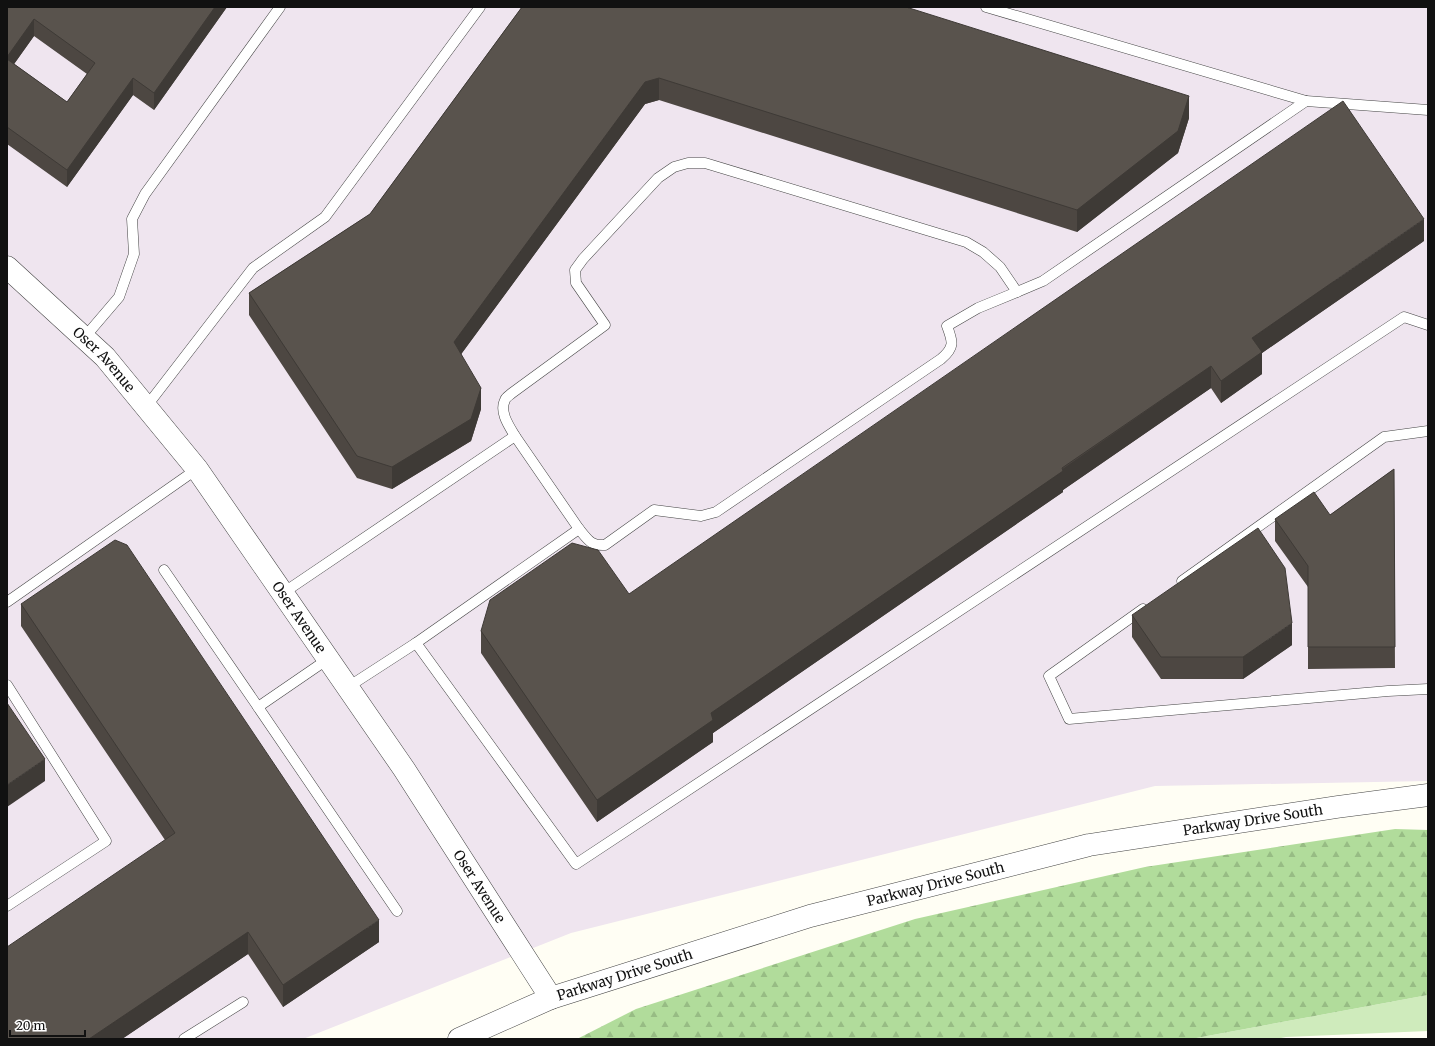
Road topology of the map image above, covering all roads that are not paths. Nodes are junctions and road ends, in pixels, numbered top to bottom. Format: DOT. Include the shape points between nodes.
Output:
graph roads {
  1 [pos="280,7"];
  2 [pos="480,7"];
  3 [pos="986,7"];
  4 [pos="1306,101"];
  5 [pos="1428,110"];
  6 [pos="7,267"];
  7 [pos="1017,292"];
  8 [pos="1428,325"];
  9 [pos="84,338"];
  10 [pos="146,407"];
  11 [pos="1428,431"];
  12 [pos="515,436"];
  13 [pos="197,469"];
  14 [pos="579,529"];
  15 [pos="164,570"];
  16 [pos="1171,589"];
  17 [pos="283,593"];
  18 [pos="7,602"];
  19 [pos="1152,602"];
  20 [pos="416,643"];
  21 [pos="328,659"];
  22 [pos="7,685"];
  23 [pos="348,687"];
  24 [pos="1428,689"];
  25 [pos="258,707"];
  26 [pos="1428,795"];
  27 [pos="7,906"];
  28 [pos="396,911"];
  29 [pos="551,998"];
  30 [pos="242,1002"];
  31 [pos="184,1039"];
  32 [pos="459,1039"];
  1 -- 9 [label="lane" via="145,194 132,219 134,254 119,297"];
  2 -- 10 [label="lane" via="325,217 253,268"];
  3 -- 4 [label="lane"];
  4 -- 5 [label="lane"];
  4 -- 7 [label="lane" via="1043,281"];
  6 -- 9 [label="street, Oser Avenue"];
  7 -- 12 [label="lane" via="1000,267 983,252 966,242 705,163 674,167 658,178 575,270 576,283 605,325 505,399 505,419"];
  7 -- 14 [label="lane" via="978,308 947,326 953,340 949,352 941,359 716,512 701,516 654,510 605,545 590,542"];
  8 -- 20 [label="lane" via="1404,317 576,864"];
  9 -- 10 [label="street, Oser Avenue" via="105,357"];
  10 -- 13 [label="street, Oser Avenue"];
  11 -- 16 [label="lane" via="1384,438"];
  12 -- 14 [label="lane"];
  12 -- 17 [label="lane"];
  13 -- 17 [label="street, Oser Avenue"];
  13 -- 18 [label="lane"];
  14 -- 20 [label="lane"];
  15 -- 25 [label="lane"];
  17 -- 21 [label="street, Oser Avenue"];
  19 -- 24 [label="lane" via="1049,676 1068,719 1388,690"];
  20 -- 23 [label="lane"];
  21 -- 23 [label="street, Oser Avenue"];
  21 -- 25 [label="lane"];
  22 -- 27 [label="lane" via="106,841"];
  23 -- 29 [label="street, Oser Avenue" via="404,769"];
  25 -- 28 [label="lane"];
  26 -- 29 [label="street, Parkway Drive South" via="1090,845 810,916"];
  29 -- 32 [label="street, Parkway Drive South"];
  30 -- 31 [label="lane"];
}
